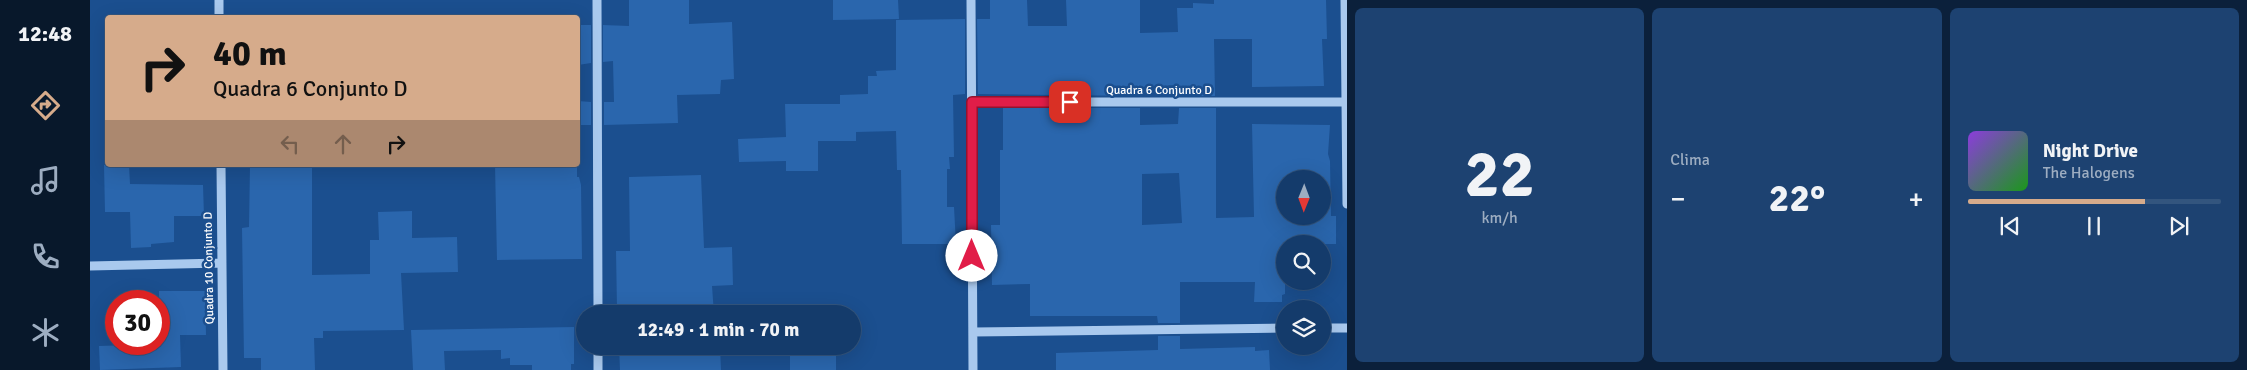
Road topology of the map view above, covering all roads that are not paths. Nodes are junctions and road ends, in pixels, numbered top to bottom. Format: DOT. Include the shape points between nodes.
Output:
graph roads {
  1 [pos="219,0"];
  2 [pos="597,0"];
  3 [pos="971,0"];
  4 [pos="1345,0"];
  5 [pos="219,15"];
  6 [pos="1346,21"];
  7 [pos="972,102"];
  8 [pos="1346,102"];
  9 [pos="221,167"];
  10 [pos="1347,204"];
  11 [pos="222,263"];
  12 [pos="90,266"];
  13 [pos="598,305"];
  14 [pos="1276,328"];
  15 [pos="1331,328"];
  16 [pos="1347,328"];
  17 [pos="973,332"];
  18 [pos="598,355"];
  19 [pos="223,370"];
  20 [pos="598,370"];
  21 [pos="973,370"];
  1 -- 5 [label="street"];
  2 -- 13 [label="street"];
  3 -- 7 [label="street"];
  4 -- 6 [label="street"];
  6 -- 8 [label="street"];
  7 -- 8 [label="street, Quadra 6 Conjunto D"];
  7 -- 17 [label="street"];
  8 -- 10 [label="street"];
  9 -- 11 [label="street, Quadra 10 Conjunto D"];
  11 -- 12 [label="street"];
  11 -- 19 [label="street, Quadra 10 Conjunto D"];
  14 -- 17 [label="street"];
  15 -- 16 [label="street"];
  17 -- 21 [label="street"];
  18 -- 20 [label="street"];
}
